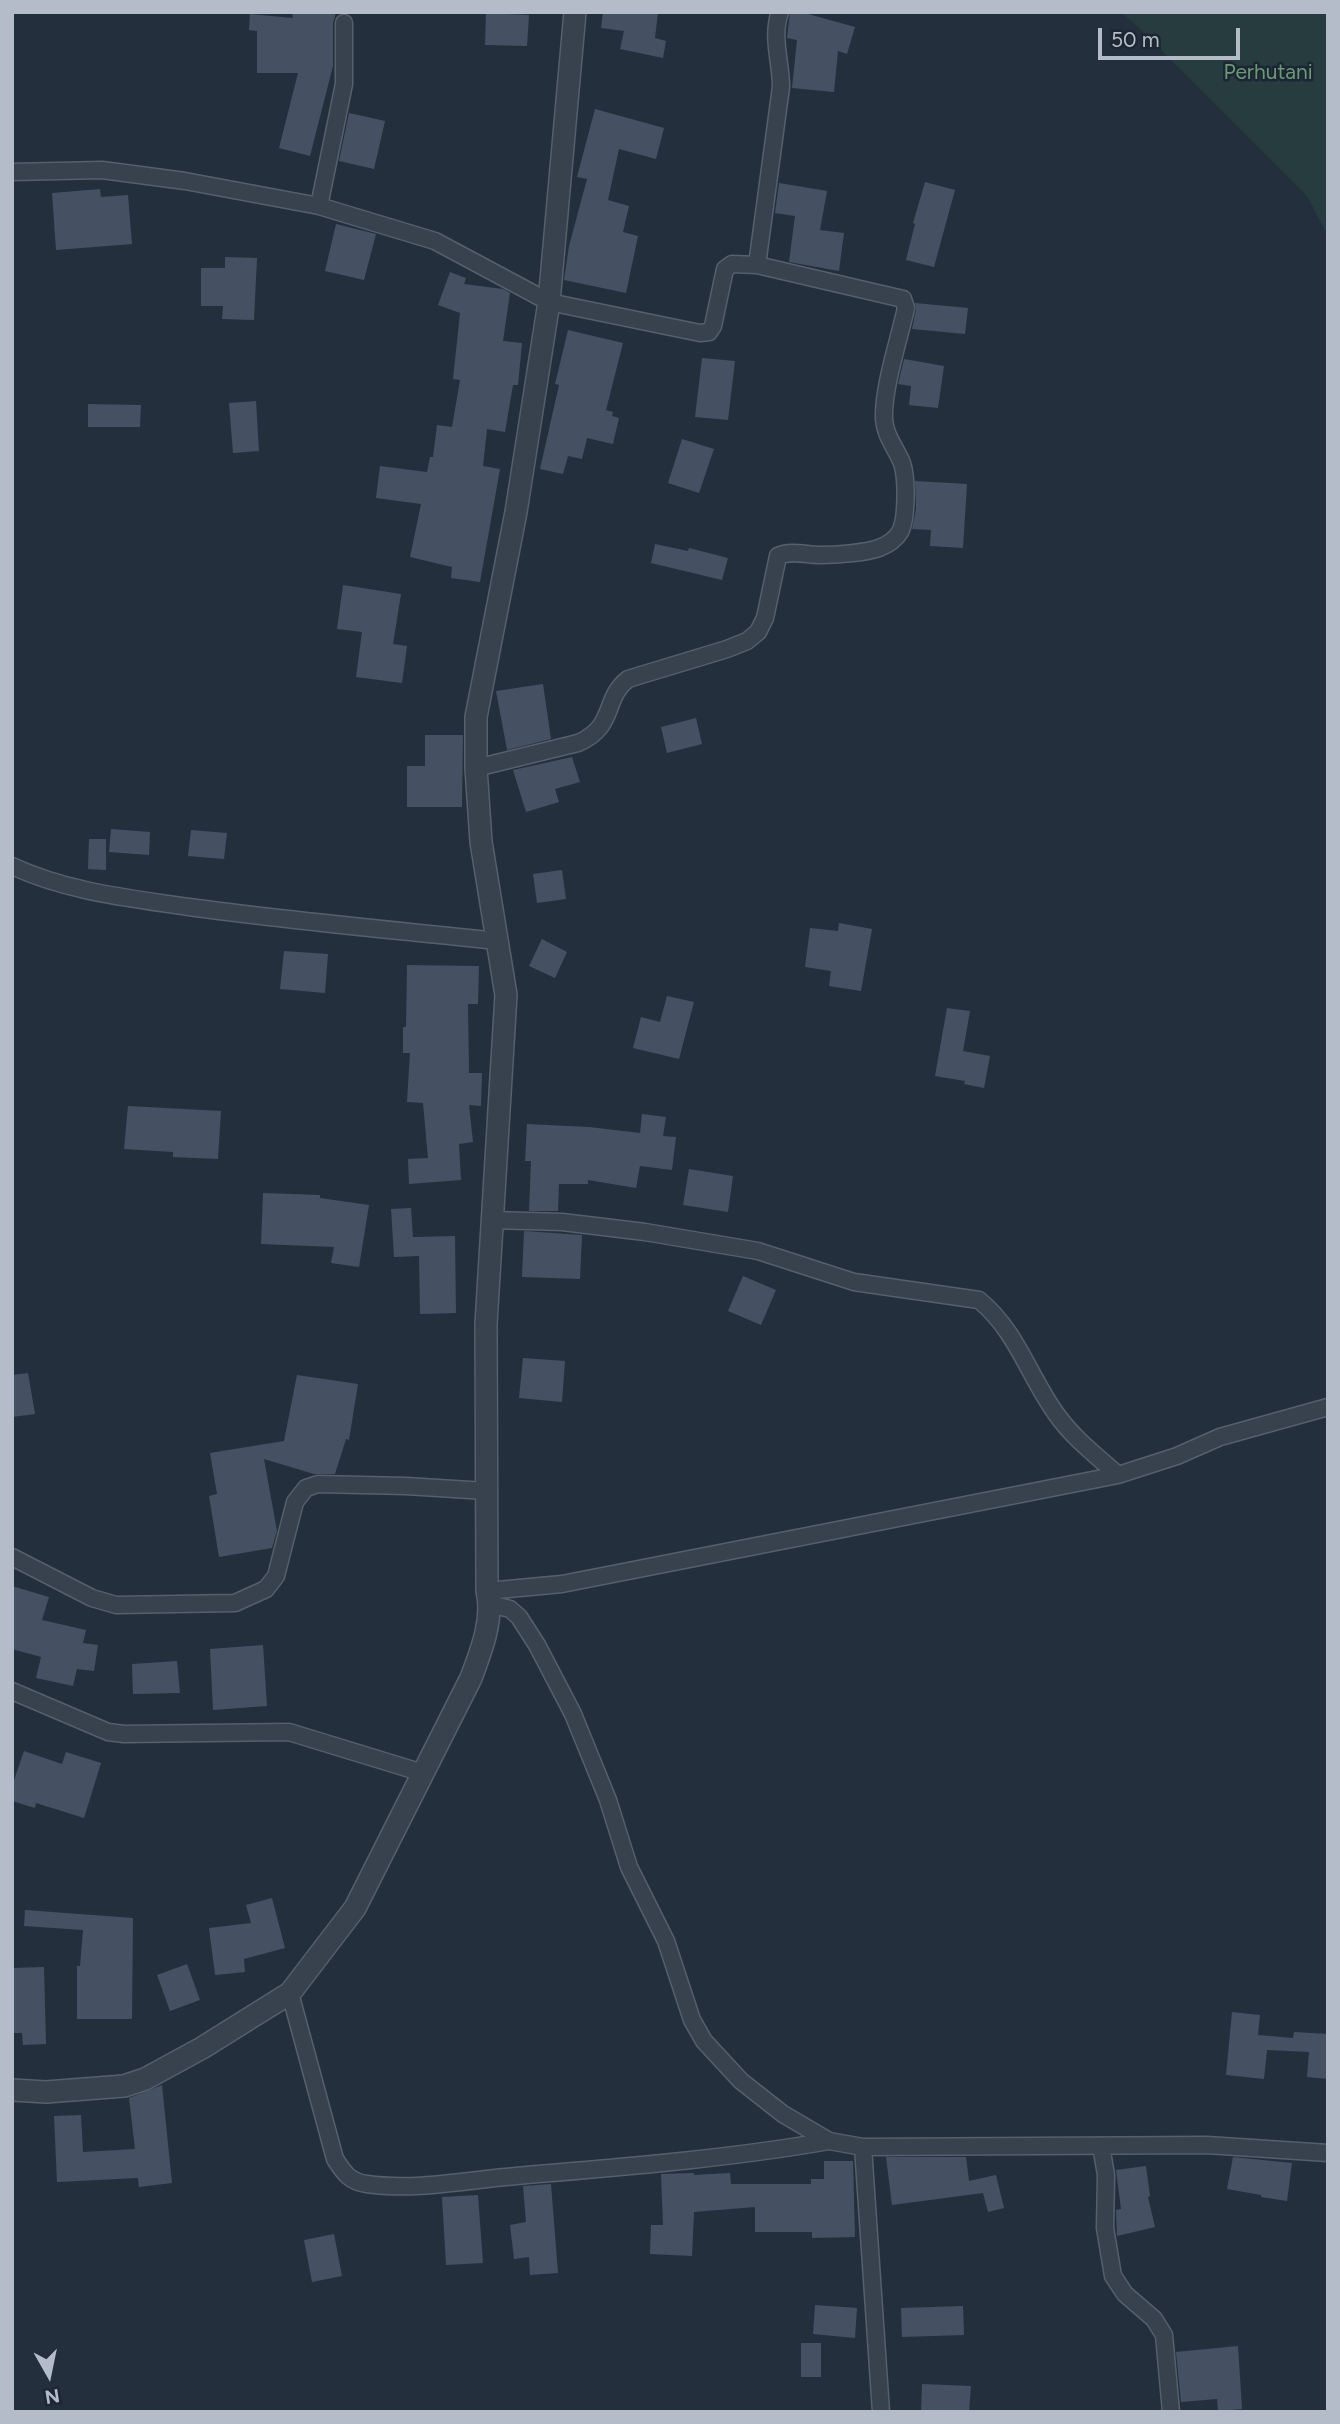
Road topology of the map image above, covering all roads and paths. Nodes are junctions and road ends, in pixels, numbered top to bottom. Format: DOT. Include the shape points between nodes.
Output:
graph roads {
  1 [pos="575,12"];
  2 [pos="780,12"];
  3 [pos="344,23"];
  4 [pos="12,173"];
  5 [pos="319,206"];
  6 [pos="757,265"];
  7 [pos="549,302"];
  8 [pos="476,768"];
  9 [pos="12,866"];
  10 [pos="497,941"];
  11 [pos="492,1220"];
  12 [pos="1328,1408"];
  13 [pos="1118,1475"];
  14 [pos="486,1491"];
  15 [pos="12,1557"];
  16 [pos="489,1597"];
  17 [pos="12,1691"];
  18 [pos="423,1773"];
  19 [pos="290,1993"];
  20 [pos="12,2090"];
  21 [pos="829,2141"];
  22 [pos="1101,2146"];
  23 [pos="863,2147"];
  24 [pos="1328,2153"];
  25 [pos="881,2412"];
  26 [pos="1171,2412"];
  1 -- 7 [label="street"];
  2 -- 6 [label="street" via="774,34 782,87"];
  3 -- 5 [label="street" via="344,84"];
  4 -- 5 [label="street" via="102,170"];
  5 -- 7 [label="street" via="435,241"];
  6 -- 7 [label="street" via="726,267 713,326 705,333"];
  6 -- 8 [label="street" via="900,297 905,302 884,420 902,465 904,521 900,533 876,549 778,556 765,618 747,641 628,679 618,687 608,714 589,738"];
  7 -- 8 [label="street" via="516,512 476,717"];
  8 -- 10 [label="street" via="481,842"];
  9 -- 10 [label="street" via="103,895"];
  10 -- 11 [label="street" via="506,995"];
  11 -- 13 [label="street" via="645,1232 758,1251 854,1282 979,1300 992,1310 1021,1350 1055,1413"];
  11 -- 14 [label="street" via="486,1324"];
  12 -- 13 [label="street" via="1220,1437"];
  13 -- 16 [label="street"];
  14 -- 15 [label="street" via="318,1484 306,1488 295,1502 276,1576 266,1590 235,1603 116,1605 92,1598"];
  14 -- 16 [label="street"];
  16 -- 18 [label="street" via="483,1647"];
  16 -- 21 [label="street" via="519,1617 573,1714 629,1867 666,1941 692,2020 704,2041 741,2081"];
  17 -- 18 [label="street" via="108,1732 289,1732"];
  18 -- 19 [label="street" via="355,1908"];
  19 -- 20 [label="street" via="145,2079 124,2086"];
  19 -- 21 [label="street" via="335,2159 347,2178 364,2184 400,2186 607,2168"];
  21 -- 23 [label="street"];
  22 -- 23 [label="street"];
  22 -- 24 [label="street" via="1207,2145"];
  22 -- 26 [label="street" via="1106,2175 1105,2228 1113,2276 1164,2334"];
  23 -- 25 [label="street"];
}
